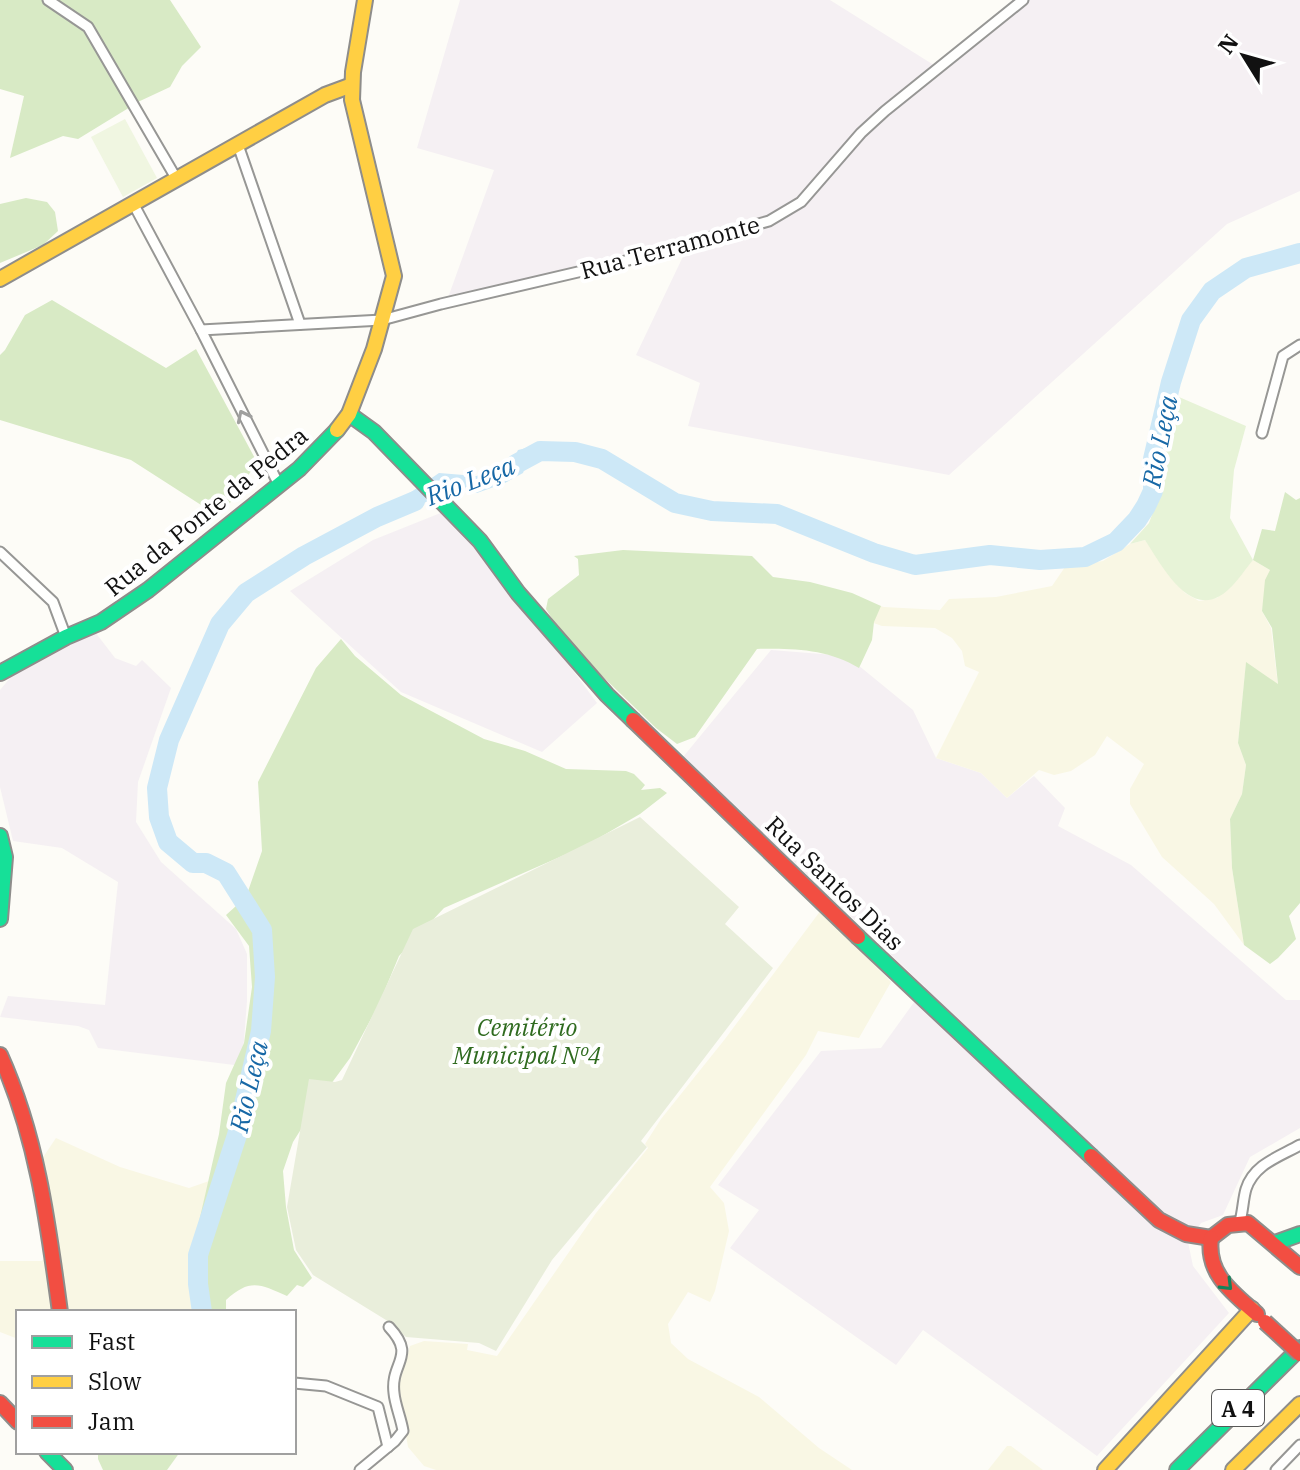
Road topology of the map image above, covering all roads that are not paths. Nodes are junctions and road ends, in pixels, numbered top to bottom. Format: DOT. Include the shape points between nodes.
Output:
graph roads {
  1 [pos="48,0"];
  2 [pos="365,0"];
  3 [pos="1023,0"];
  4 [pos="352,85"];
  5 [pos="238,145"];
  6 [pos="176,178"];
  7 [pos="134,205"];
  8 [pos="0,279"];
  9 [pos="382,320"];
  10 [pos="300,324"];
  11 [pos="201,330"];
  12 [pos="1300,345"];
  13 [pos="349,414"];
  14 [pos="1262,433"];
  15 [pos="279,485"];
  16 [pos="0,552"];
  17 [pos="66,637"];
  18 [pos="0,673"];
  19 [pos="0,836"];
  20 [pos="0,919"];
  21 [pos="0,1055"];
  22 [pos="1300,1145"];
  23 [pos="1240,1221"];
  24 [pos="1300,1234"];
  25 [pos="1211,1238"];
  26 [pos="1275,1243"];
  27 [pos="1300,1267"];
  28 [pos="1252,1309"];
  29 [pos="60,1310"];
  30 [pos="389,1327"];
  31 [pos="1300,1351"];
  32 [pos="296,1383"];
  33 [pos="0,1403"];
  34 [pos="1300,1404"];
  35 [pos="16,1420"];
  36 [pos="1300,1445"];
  37 [pos="388,1447"];
  38 [pos="49,1454"];
  39 [pos="64,1469"];
  40 [pos="360,1470"];
  41 [pos="1105,1470"];
  42 [pos="1177,1470"];
  43 [pos="1233,1470"];
  44 [pos="1276,1470"];
  1 -- 6 [label="street" via="88,27"];
  2 -- 4 [label="main road, Rua da Ponte da Pedra"];
  3 -- 9 [label="street, Rua Terramonte" via="885,111 801,202 769,221"];
  4 -- 5 [label="main road"];
  4 -- 9 [label="main road, Rua da Ponte da Pedra" via="356,123 394,276"];
  5 -- 6 [label="main road"];
  5 -- 10 [label="street"];
  6 -- 7 [label="main road"];
  7 -- 8 [label="main road"];
  7 -- 11 [label="street"];
  9 -- 10 [label="street, Rua Terramonte"];
  9 -- 13 [label="main road, Rua da Ponte da Pedra"];
  10 -- 11 [label="street, Rua Terramonte"];
  15 -- 11 [label="street, one-way"];
  12 -- 14 [label="street" via="1283,356"];
  13 -- 15 [label="main road, Rua da Ponte da Pedra" via="330,439"];
  13 -- 25 [label="main road, Rua Santos Dias" via="480,541 607,695 879,957 1159,1220 1186,1234"];
  15 -- 17 [label="main road, Rua da Ponte da Pedra" via="148,590 101,622"];
  16 -- 17 [label="street" via="53,602"];
  17 -- 18 [label="main road, Rua da Ponte da Pedra"];
  19 -- 20 [label="main road" via="5,857"];
  21 -- 29 [label="main road" via="30,1130"];
  22 -- 23 [label="street" via="1253,1175"];
  23 -- 25 [label="main road"];
  23 -- 26 [label="main road"];
  24 -- 26 [label="main road"];
  25 -- 28 [label="main road, one-way" via="1211,1265"];
  26 -- 27 [label="main road"];
  28 -- 31 [label="main road, bridge"];
  28 -- 41 [label="main road"];
  30 -- 37 [label="street" via="403,1348 394,1382 403,1431"];
  31 -- 42 [label="main road, A 4"];
  32 -- 37 [label="street" via="326,1386 378,1407"];
  33 -- 35 [label="main road"];
  34 -- 43 [label="main road, A 4"];
  36 -- 44 [label="street"];
  37 -- 40 [label="street"];
  38 -- 39 [label="main road"];
}
